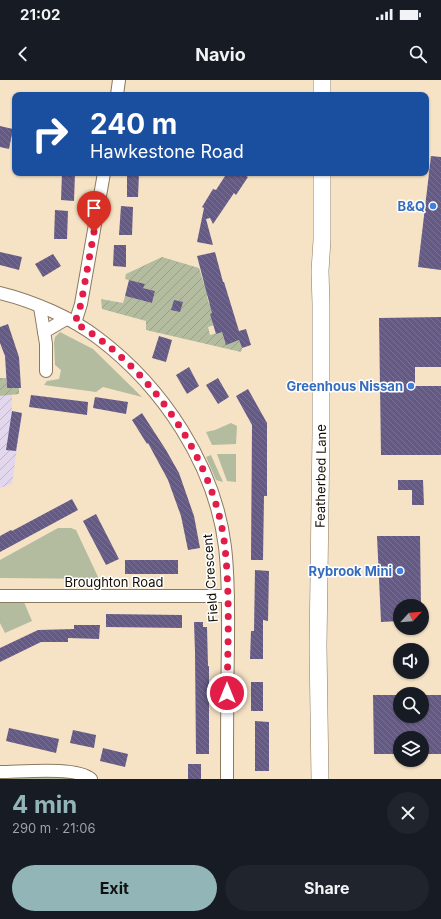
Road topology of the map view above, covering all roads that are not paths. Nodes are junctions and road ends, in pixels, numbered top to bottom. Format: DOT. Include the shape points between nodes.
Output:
graph roads {
  1 [pos="120,80"];
  2 [pos="322,80"];
  3 [pos="118,92"];
  4 [pos="322,92"];
  5 [pos="103,176"];
  6 [pos="322,176"];
  7 [pos="0,293"];
  8 [pos="40,307"];
  9 [pos="70,321"];
  10 [pos="44,332"];
  11 [pos="46,371"];
  12 [pos="0,596"];
  13 [pos="228,596"];
  14 [pos="0,772"];
  15 [pos="91,779"];
  16 [pos="227,779"];
  17 [pos="320,779"];
  1 -- 3 [label="street"];
  2 -- 4 [label="street"];
  5 -- 9 [label="street" via="81,304"];
  6 -- 17 [label="street, Featherbed Lane" via="318,646"];
  7 -- 8 [label="street, Field Crescent"];
  8 -- 9 [label="street, Field Crescent"];
  8 -- 10 [label="street"];
  9 -- 10 [label="street"];
  9 -- 13 [label="street, Field Crescent" via="98,338 137,373 159,397 184,434 203,471 218,515 225,546"];
  10 -- 11 [label="street"];
  12 -- 13 [label="street, Broughton Road"];
  13 -- 16 [label="street, Field Crescent"];
  14 -- 15 [label="street" via="68,772 80,773"];
}
